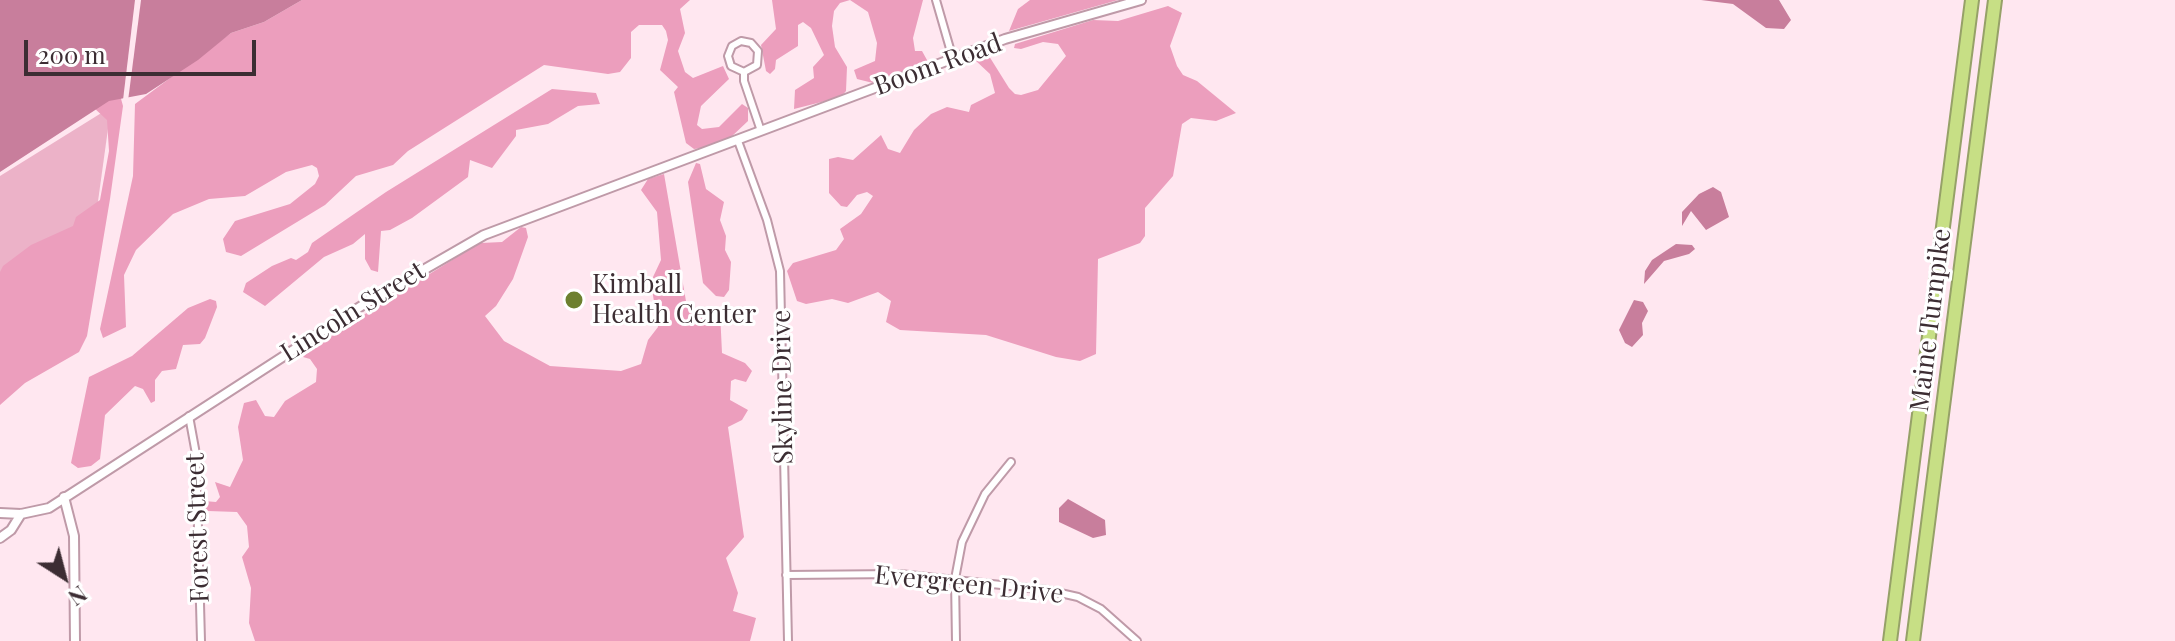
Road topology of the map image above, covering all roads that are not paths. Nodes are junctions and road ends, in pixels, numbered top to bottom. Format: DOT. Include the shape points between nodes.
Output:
graph roads {
  1 [pos="936,0"];
  2 [pos="1141,0"];
  3 [pos="1972,0"];
  4 [pos="1995,0"];
  5 [pos="953,59"];
  6 [pos="744,72"];
  7 [pos="761,131"];
  8 [pos="738,141"];
  9 [pos="189,416"];
  10 [pos="1011,462"];
  11 [pos="64,497"];
  12 [pos="0,513"];
  13 [pos="21,514"];
  14 [pos="0,538"];
  15 [pos="786,575"];
  16 [pos="955,579"];
  17 [pos="75,641"];
  18 [pos="201,641"];
  19 [pos="788,641"];
  20 [pos="956,641"];
  21 [pos="1137,641"];
  22 [pos="1890,641"];
  23 [pos="1913,641"];
  1 -- 5 [label="street"];
  2 -- 5 [label="street, Boom Road" via="1044,26"];
  3 -- 22 [label="highway, Maine Turnpike"];
  4 -- 23 [label="highway, Maine Turnpike"];
  5 -- 7 [label="street, Boom Road"];
  6 -- 6 [label="street" via="757,65 759,56 751,43 741,41 728,56 731,66"];
  6 -- 7 [label="street"];
  7 -- 8 [label="street, Boom Road"];
  8 -- 9 [label="street, Lincoln Street" via="466,243"];
  8 -- 15 [label="street, Skyline Drive" via="780,271"];
  9 -- 11 [label="street, Lincoln Street"];
  9 -- 18 [label="street, Forest Street" via="196,454"];
  10 -- 16 [label="street" via="968,526"];
  11 -- 13 [label="street, Lincoln Street" via="45,510"];
  11 -- 17 [label="street" via="74,536"];
  12 -- 13 [label="street"];
  13 -- 14 [label="street, Lincoln Street"];
  15 -- 16 [label="street, Evergreen Drive"];
  15 -- 19 [label="street, Skyline Drive"];
  16 -- 20 [label="street"];
  16 -- 21 [label="street, Evergreen Drive" via="1078,597 1111,616"];
}
